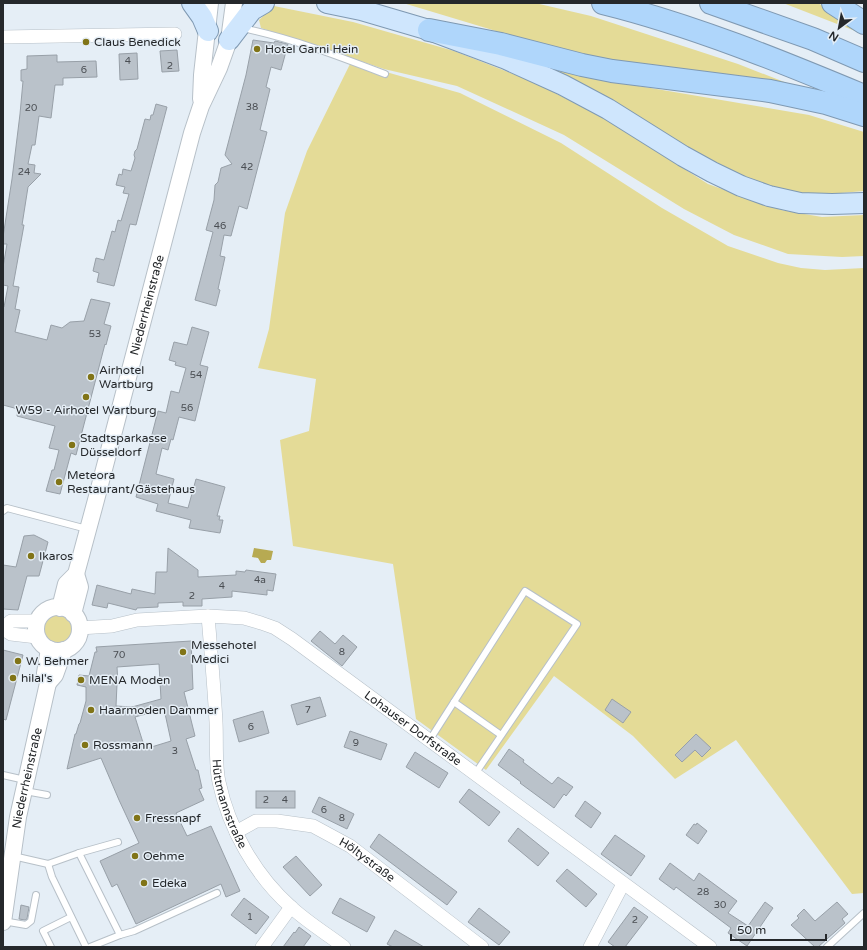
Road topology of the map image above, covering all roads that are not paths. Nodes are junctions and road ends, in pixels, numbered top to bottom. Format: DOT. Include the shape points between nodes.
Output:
graph roads {
  1 [pos="192,3"];
  2 [pos="210,3"];
  3 [pos="234,3"];
  4 [pos="264,3"];
  5 [pos="327,3"];
  6 [pos="603,3"];
  7 [pos="711,3"];
  8 [pos="833,3"];
  9 [pos="864,24"];
  10 [pos="429,30"];
  11 [pos="208,31"];
  12 [pos="175,34"];
  13 [pos="234,34"];
  14 [pos="3,37"];
  15 [pos="864,60"];
  16 [pos="385,74"];
  17 [pos="864,96"];
  18 [pos="201,106"];
  19 [pos="864,115"];
  20 [pos="864,203"];
  21 [pos="3,511"];
  22 [pos="88,529"];
  23 [pos="208,616"];
  24 [pos="71,617"];
  25 [pos="38,621"];
  26 [pos="3,628"];
  27 [pos="37,637"];
  28 [pos="57,650"];
  29 [pos="454,702"];
  30 [pos="502,736"];
  31 [pos="429,741"];
  32 [pos="475,774"];
  33 [pos="3,775"];
  34 [pos="25,786"];
  35 [pos="47,795"];
  36 [pos="236,832"];
  37 [pos="118,842"];
  38 [pos="79,853"];
  39 [pos="8,864"];
  40 [pos="48,864"];
  41 [pos="624,884"];
  42 [pos="217,893"];
  43 [pos="36,895"];
  44 [pos="291,908"];
  45 [pos="864,913"];
  46 [pos="71,917"];
  47 [pos="3,922"];
  48 [pos="120,935"];
  49 [pos="704,945"];
  50 [pos="339,946"];
  51 [pos="51,947"];
  52 [pos="86,947"];
  53 [pos="90,947"];
  54 [pos="262,947"];
  55 [pos="482,947"];
  56 [pos="590,947"];
  57 [pos="827,947"];
  1 -- 11 [label="main road"];
  2 -- 11 [label="street, Niederrheinstraße"];
  3 -- 13 [label="street, Niederrheinstraße"];
  4 -- 13 [label="main road" via="252,10"];
  5 -- 10 [label="main road"];
  6 -- 17 [label="highway" via="699,32"];
  7 -- 15 [label="highway"];
  8 -- 9 [label="highway"];
  10 -- 19 [label="highway" via="501,44 612,71 770,91 826,103"];
  10 -- 20 [label="main road" via="506,59 563,85 608,109 683,156 741,186 800,203"];
  11 -- 18 [label="street, Niederrheinstraße"];
  12 -- 14 [label="street"];
  13 -- 16 [label="lane" via="288,40 337,55"];
  13 -- 18 [label="street, Niederrheinstraße"];
  18 -- 22 [label="street, Niederrheinstraße"];
  21 -- 22 [label="lane" via="7,508"];
  22 -- 24 [label="street, Niederrheinstraße" via="76,574 80,588"];
  23 -- 24 [label="street, Lohauser Dorfstraße" via="137,620 112,626"];
  23 -- 31 [label="street, Lohauser Dorfstraße" via="244,618 275,628"];
  23 -- 36 [label="street, Hüttmannstraße" via="219,781"];
  24 -- 25 [label="street" via="49,610 44,612"];
  24 -- 28 [label="street, Niederrheinstraße" via="78,637 72,645"];
  25 -- 26 [label="street" via="11,621"];
  25 -- 27 [label="street"];
  26 -- 27 [label="street" via="11,634"];
  27 -- 28 [label="street" via="42,644"];
  28 -- 34 [label="street, Niederrheinstraße" via="45,673 48,683"];
  29 -- 30 [label="lane"];
  29 -- 30 [label="lane" via="526,591 577,624"];
  29 -- 31 [label="lane"];
  30 -- 32 [label="lane"];
  31 -- 32 [label="street, Lohauser Dorfstraße"];
  32 -- 41 [label="street, Lohauser Dorfstraße"];
  33 -- 34 [label="lane"];
  34 -- 35 [label="lane"];
  34 -- 39 [label="street, Niederrheinstraße"];
  36 -- 44 [label="street, Hüttmannstraße" via="255,865"];
  36 -- 55 [label="street, Höltystraße" via="256,821 313,826 350,846"];
  37 -- 38 [label="lane"];
  38 -- 40 [label="lane"];
  38 -- 48 [label="lane"];
  39 -- 40 [label="lane"];
  39 -- 47 [label="street, Niederrheinstraße"];
  40 -- 46 [label="lane"];
  41 -- 49 [label="street, Lohauser Dorfstraße"];
  41 -- 56 [label="street"];
  42 -- 48 [label="lane"];
  43 -- 47 [label="lane" via="31,920 26,925"];
  44 -- 50 [label="street, Hüttmannstraße"];
  44 -- 54 [label="street"];
  45 -- 57 [label="lane"];
  46 -- 51 [label="lane" via="42,931"];
  46 -- 52 [label="lane"];
  48 -- 53 [label="lane"];
}
